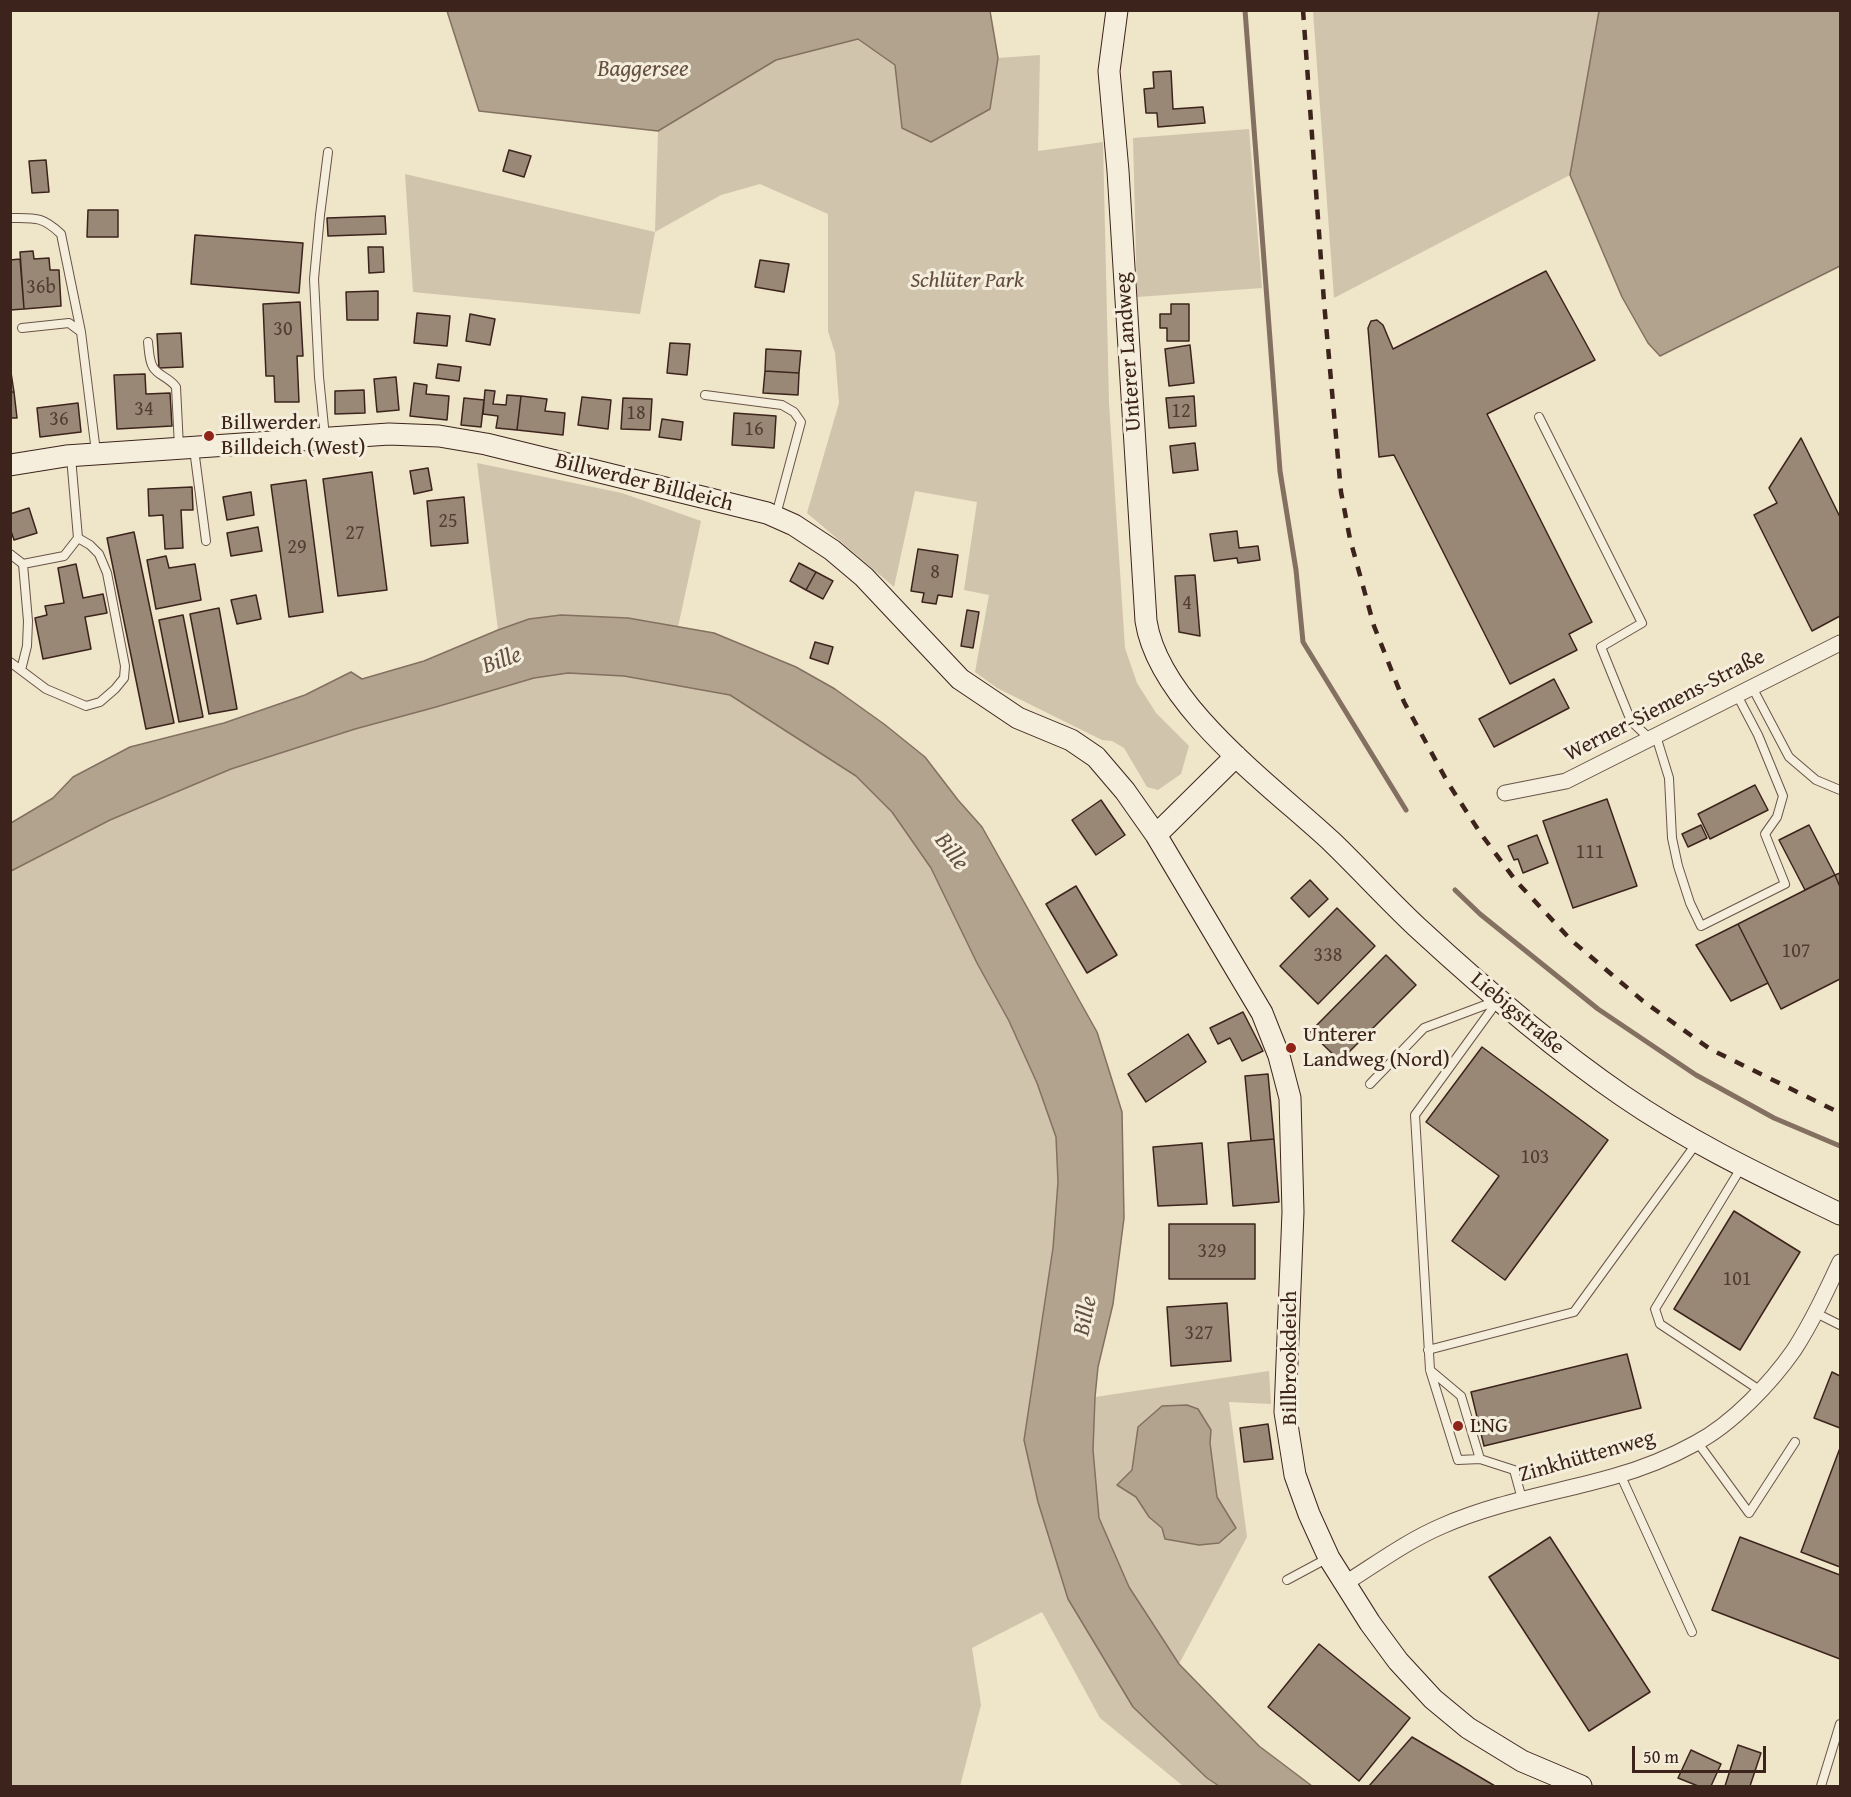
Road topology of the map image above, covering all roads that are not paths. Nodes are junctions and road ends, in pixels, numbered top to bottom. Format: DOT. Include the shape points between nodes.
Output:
graph roads {
  1 [pos="1117,10"];
  2 [pos="328,152"];
  3 [pos="10,218"];
  4 [pos="22,328"];
  5 [pos="81,332"];
  6 [pos="148,342"];
  7 [pos="705,395"];
  8 [pos="1539,417"];
  9 [pos="325,439"];
  10 [pos="186,448"];
  11 [pos="97,454"];
  12 [pos="71,456"];
  13 [pos="10,465"];
  14 [pos="775,517"];
  15 [pos="78,538"];
  16 [pos="206,541"];
  17 [pos="10,554"];
  18 [pos="23,564"];
  19 [pos="1840,643"];
  20 [pos="10,662"];
  21 [pos="21,670"];
  22 [pos="1752,687"];
  23 [pos="1175,688"];
  24 [pos="1737,695"];
  25 [pos="1653,737"];
  26 [pos="1236,756"];
  27 [pos="1840,790"];
  28 [pos="1505,793"];
  29 [pos="1156,835"];
  30 [pos="1498,1000"];
  31 [pos="1370,1084"];
  32 [pos="1697,1142"];
  33 [pos="1742,1167"];
  34 [pos="1840,1214"];
  35 [pos="1840,1262"];
  36 [pos="1816,1313"];
  37 [pos="1840,1325"];
  38 [pos="1428,1350"];
  39 [pos="1430,1370"];
  40 [pos="1761,1391"];
  41 [pos="1795,1442"];
  42 [pos="1698,1443"];
  43 [pos="1480,1459"];
  44 [pos="1620,1474"];
  45 [pos="1522,1499"];
  46 [pos="1329,1558"];
  47 [pos="1287,1580"];
  48 [pos="1344,1584"];
  49 [pos="1692,1632"];
  50 [pos="1840,1724"];
  51 [pos="1581,1786"];
  52 [pos="1821,1786"];
  1 -- 23 [label="street, Unterer Landweg" via="1109,71 1146,621 1154,648"];
  2 -- 9 [label="lane" via="314,266"];
  3 -- 5 [label="lane" via="39,218 61,234"];
  4 -- 5 [label="lane" via="69,323"];
  5 -- 11 [label="lane"];
  6 -- 10 [label="lane" via="151,365 176,387"];
  7 -- 14 [label="lane" via="782,405 795,412 801,422"];
  8 -- 25 [label="lane" via="1642,623 1601,647 1631,721"];
  9 -- 10 [label="street, Billwerder Billdeich"];
  9 -- 14 [label="street, Billwerder Billdeich" via="389,434 439,436 486,444"];
  10 -- 11 [label="street, Billwerder Billdeich"];
  10 -- 16 [label="lane"];
  11 -- 12 [label="street, Billwerder Billdeich"];
  12 -- 13 [label="street, Billwerder Billdeich"];
  12 -- 15 [label="lane"];
  14 -- 29 [label="street, Billwerder Billdeich" via="794,525 864,577 960,679 1018,718 1071,740 1096,757"];
  15 -- 18 [label="lane" via="64,556"];
  15 -- 21 [label="lane" via="99,554 107,573 124,678 100,702 86,706 46,690"];
  17 -- 18 [label="lane"];
  18 -- 21 [label="lane" via="28,621"];
  19 -- 22 [label="street, Werner-Siemens-Straße"];
  20 -- 21 [label="lane"];
  22 -- 24 [label="street, Werner-Siemens-Straße"];
  22 -- 27 [label="lane" via="1789,757 1816,780"];
  23 -- 26 [label="street, Liebigstraße"];
  24 -- 25 [label="street, Werner-Siemens-Straße"];
  24 -- 25 [label="lane" via="1783,796 1777,817 1765,834 1785,884 1701,926 1678,866 1672,838 1669,778"];
  25 -- 28 [label="street, Werner-Siemens-Straße" via="1566,781"];
  26 -- 29 [label="street"];
  26 -- 30 [label="street, Liebigstraße"];
  29 -- 46 [label="street, Billbrookdeich" via="1262,1013 1290,1098 1293,1212 1285,1412 1295,1475"];
  30 -- 31 [label="lane" via="1424,1028"];
  30 -- 32 [label="street, Liebigstraße" via="1624,1097"];
  30 -- 38 [label="lane" via="1415,1115"];
  32 -- 33 [label="street, Liebigstraße"];
  32 -- 38 [label="lane" via="1574,1312"];
  33 -- 34 [label="street, Liebigstraße"];
  33 -- 40 [label="lane" via="1655,1309 1660,1324"];
  35 -- 36 [label="street, Zinkhüttenweg"];
  36 -- 37 [label="lane"];
  36 -- 40 [label="street, Zinkhüttenweg"];
  38 -- 39 [label="lane"];
  39 -- 43 [label="lane" via="1461,1396"];
  39 -- 43 [label="lane" via="1458,1460"];
  40 -- 42 [label="street, Zinkhüttenweg"];
  41 -- 42 [label="lane" via="1749,1514"];
  42 -- 44 [label="street, Zinkhüttenweg"];
  43 -- 45 [label="lane" via="1514,1470"];
  44 -- 45 [label="street, Zinkhüttenweg"];
  44 -- 49 [label="lane"];
  45 -- 48 [label="street, Zinkhüttenweg" via="1440,1526"];
  46 -- 47 [label="lane"];
  46 -- 48 [label="street, Billbrookdeich"];
  48 -- 51 [label="street, Billbrookdeich" via="1398,1661 1433,1699 1468,1728 1522,1761"];
  50 -- 52 [label="lane"];
}
